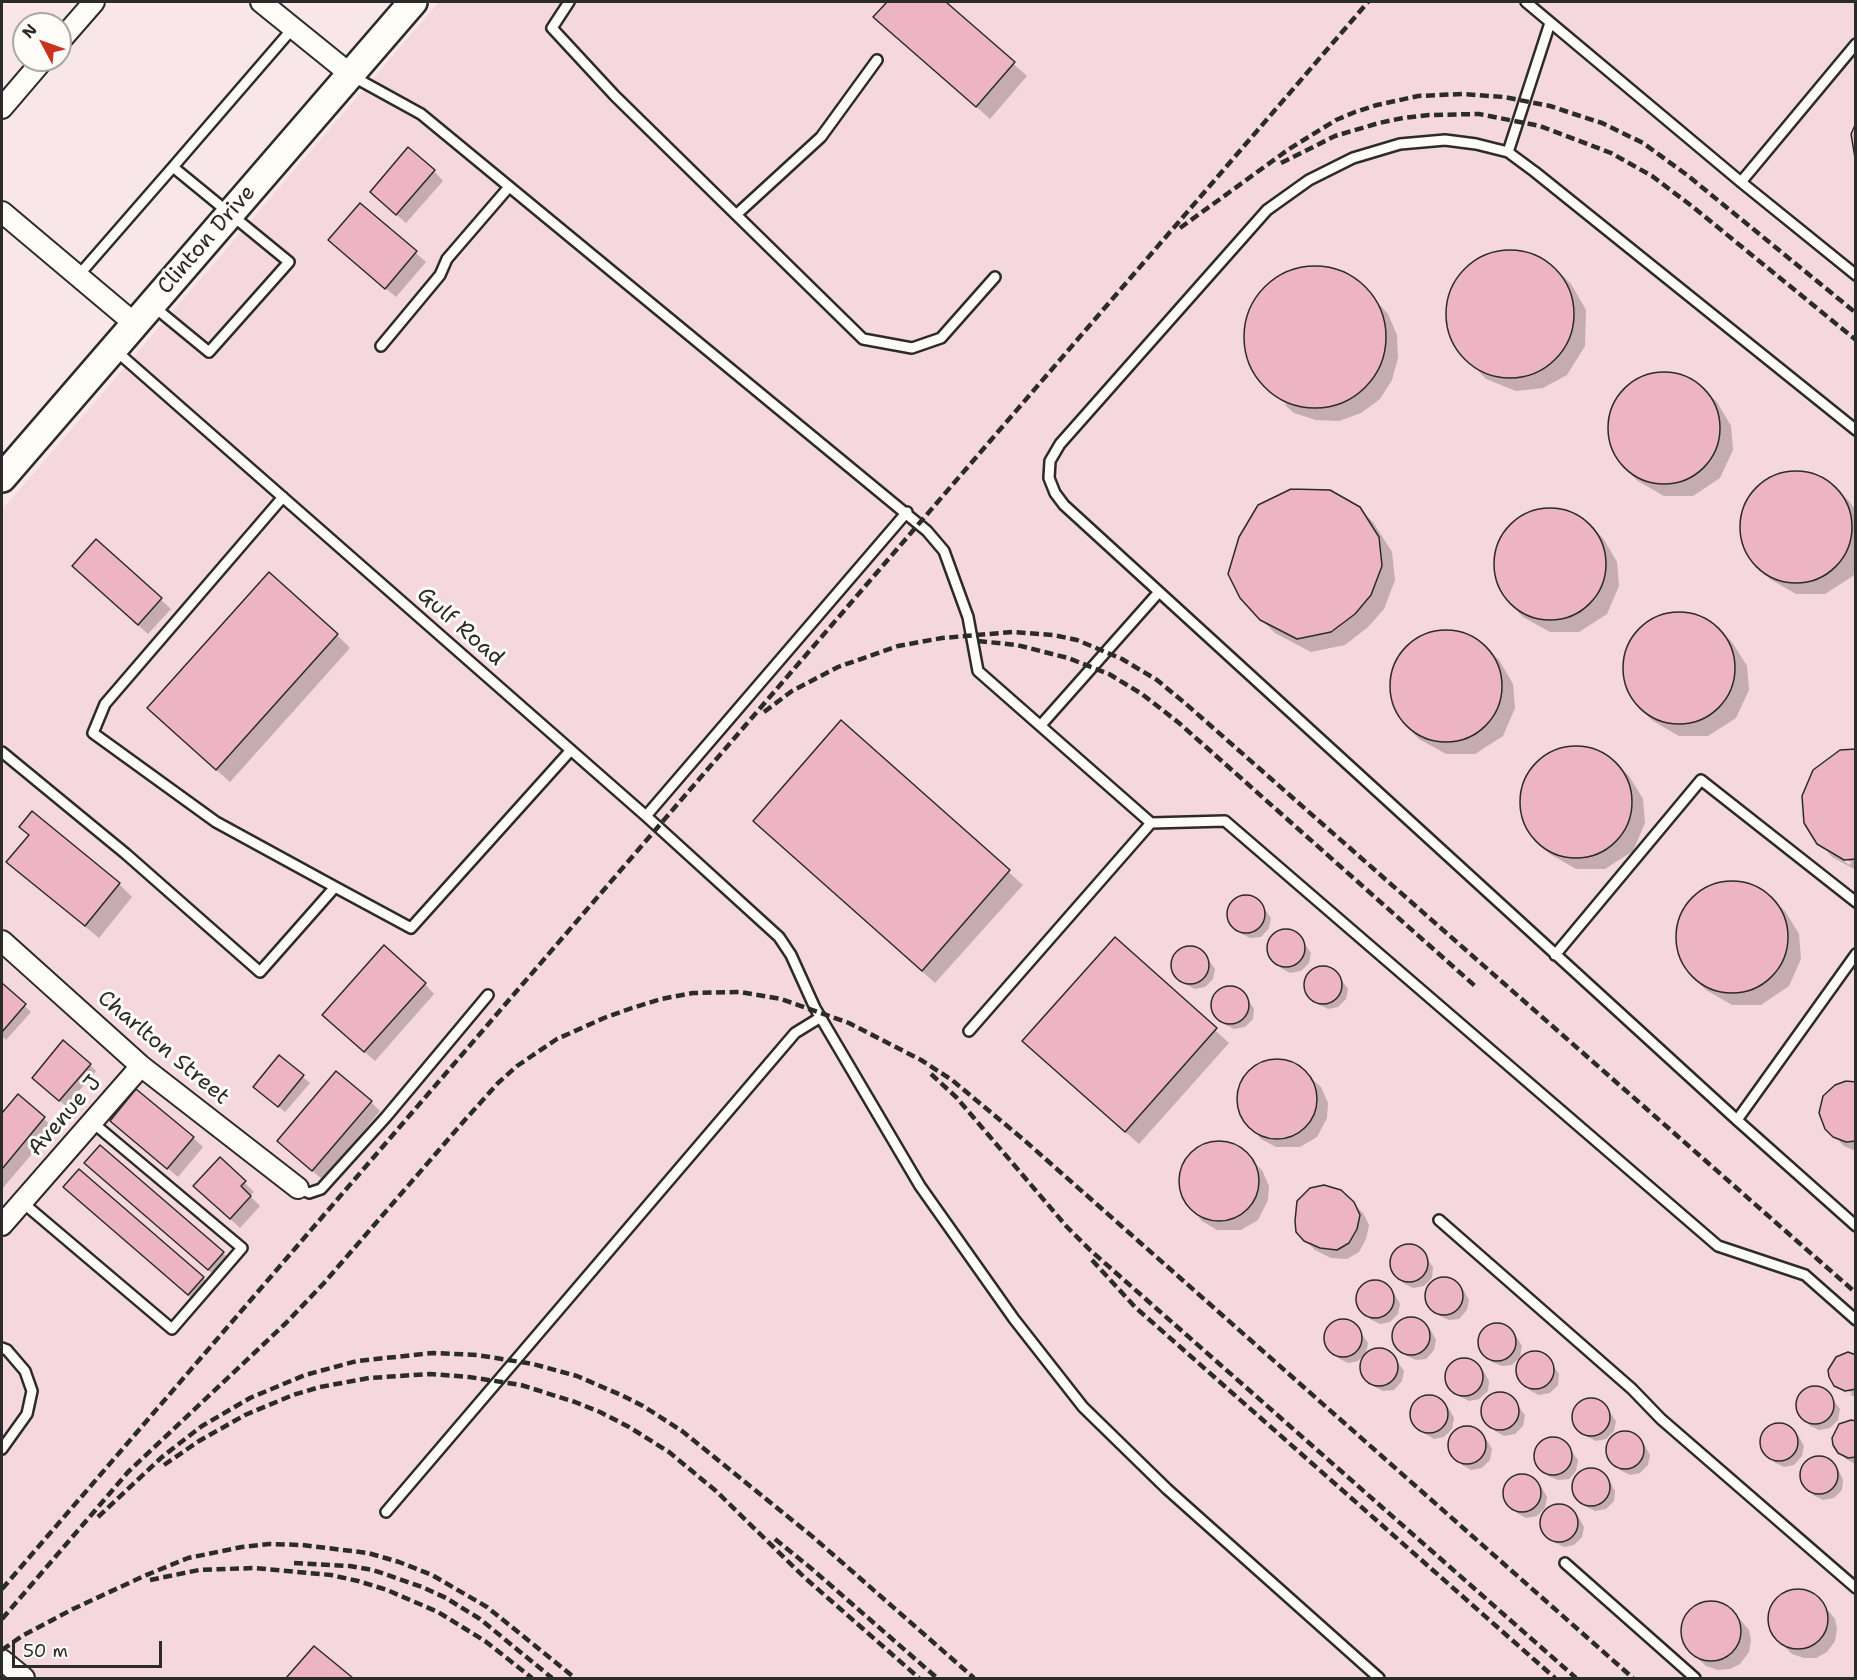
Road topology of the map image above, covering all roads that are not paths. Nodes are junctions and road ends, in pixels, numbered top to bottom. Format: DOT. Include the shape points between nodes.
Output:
graph roads {
  1 [pos="94,2"];
  2 [pos="261,2"];
  3 [pos="413,2"];
  4 [pos="569,2"];
  5 [pos="1526,2"];
  6 [pos="1550,23"];
  7 [pos="72,27"];
  8 [pos="293,28"];
  9 [pos="1856,44"];
  10 [pos="877,60"];
  11 [pos="33,72"];
  12 [pos="350,75"];
  13 [pos="2,108"];
  14 [pos="1508,152"];
  15 [pos="173,167"];
  16 [pos="1741,182"];
  17 [pos="509,187"];
  18 [pos="2,212"];
  19 [pos="230,213"];
  20 [pos="737,214"];
  21 [pos="1856,275"];
  22 [pos="78,276"];
  23 [pos="995,277"];
  24 [pos="143,314"];
  25 [pos="381,346"];
  26 [pos="113,348"];
  27 [pos="1856,430"];
  28 [pos="2,478"];
  29 [pos="282,497"];
  30 [pos="907,512"];
  31 [pos="1159,592"];
  32 [pos="1041,725"];
  33 [pos="571,750"];
  34 [pos="2,752"];
  35 [pos="646,816"];
  36 [pos="1151,823"];
  37 [pos="335,887"];
  38 [pos="1856,902"];
  39 [pos="2,941"];
  40 [pos="1856,954"];
  41 [pos="1556,955"];
  42 [pos="488,995"];
  43 [pos="821,1017"];
  44 [pos="969,1031"];
  45 [pos="141,1066"];
  46 [pos="1737,1120"];
  47 [pos="92,1122"];
  48 [pos="298,1188"];
  49 [pos="22,1202"];
  50 [pos="1439,1220"];
  51 [pos="2,1225"];
  52 [pos="1856,1226"];
  53 [pos="1856,1320"];
  54 [pos="2,1348"];
  55 [pos="2,1449"];
  56 [pos="386,1512"];
  57 [pos="1565,1563"];
  58 [pos="1856,1588"];
  59 [pos="2,1660"];
  60 [pos="24,1678"];
  61 [pos="1379,1678"];
  62 [pos="1695,1678"];
  1 -- 7 [label="street"];
  2 -- 8 [label="street"];
  3 -- 12 [label="main road, Clinton Drive"];
  4 -- 20 [label="lane" via="552,28 615,96"];
  5 -- 6 [label="lane"];
  6 -- 14 [label="lane"];
  6 -- 16 [label="lane"];
  8 -- 12 [label="street"];
  8 -- 15 [label="lane"];
  9 -- 16 [label="lane"];
  10 -- 20 [label="lane" via="821,137"];
  11 -- 13 [label="street"];
  12 -- 17 [label="lane" via="421,114"];
  12 -- 19 [label="main road, Clinton Drive"];
  14 -- 27 [label="lane"];
  14 -- 31 [label="lane" via="1445,140 1400,144 1353,158 1309,180 1267,210 1060,444 1050,461 1048,478 1055,493"];
  15 -- 19 [label="lane"];
  15 -- 22 [label="lane"];
  16 -- 21 [label="lane"];
  17 -- 25 [label="lane" via="447,259 440,275"];
  17 -- 30 [label="lane"];
  18 -- 22 [label="street"];
  19 -- 24 [label="main road, Clinton Drive"];
  19 -- 24 [label="lane" via="289,262 209,352"];
  20 -- 23 [label="lane" via="863,339 912,348 941,338"];
  22 -- 24 [label="street"];
  24 -- 26 [label="main road, Clinton Drive"];
  26 -- 28 [label="main road, Clinton Drive"];
  26 -- 29 [label="lane, Gulf Road"];
  29 -- 33 [label="lane, Gulf Road"];
  29 -- 37 [label="lane" via="105,704 93,733 216,822"];
  30 -- 32 [label="lane" via="944,551 968,617 978,671"];
  30 -- 35 [label="lane"];
  31 -- 32 [label="lane"];
  31 -- 41 [label="lane"];
  32 -- 36 [label="lane"];
  33 -- 35 [label="lane, Gulf Road"];
  33 -- 37 [label="lane" via="411,928"];
  34 -- 37 [label="lane" via="260,972"];
  35 -- 43 [label="lane, Gulf Road" via="779,937"];
  36 -- 44 [label="lane"];
  36 -- 53 [label="lane" via="1225,821 1718,1246 1805,1275"];
  38 -- 41 [label="lane" via="1701,780"];
  39 -- 45 [label="street, Charlton Street"];
  40 -- 46 [label="lane"];
  41 -- 46 [label="lane"];
  42 -- 48 [label="lane" via="321,1189 309,1193"];
  43 -- 56 [label="lane" via="795,1033"];
  43 -- 61 [label="lane, Gulf Road" via="920,1186 1014,1319 1083,1407 1167,1489"];
  45 -- 47 [label="street, Avenue J"];
  45 -- 48 [label="street, Charlton Street"];
  46 -- 52 [label="lane"];
  47 -- 49 [label="street, Avenue J"];
  47 -- 49 [label="lane" via="242,1248 172,1329"];
  49 -- 51 [label="street, Avenue J"];
  50 -- 58 [label="lane"];
  54 -- 55 [label="lane" via="25,1371 32,1391 27,1414"];
  57 -- 62 [label="lane"];
  59 -- 60 [label="street"];
}
